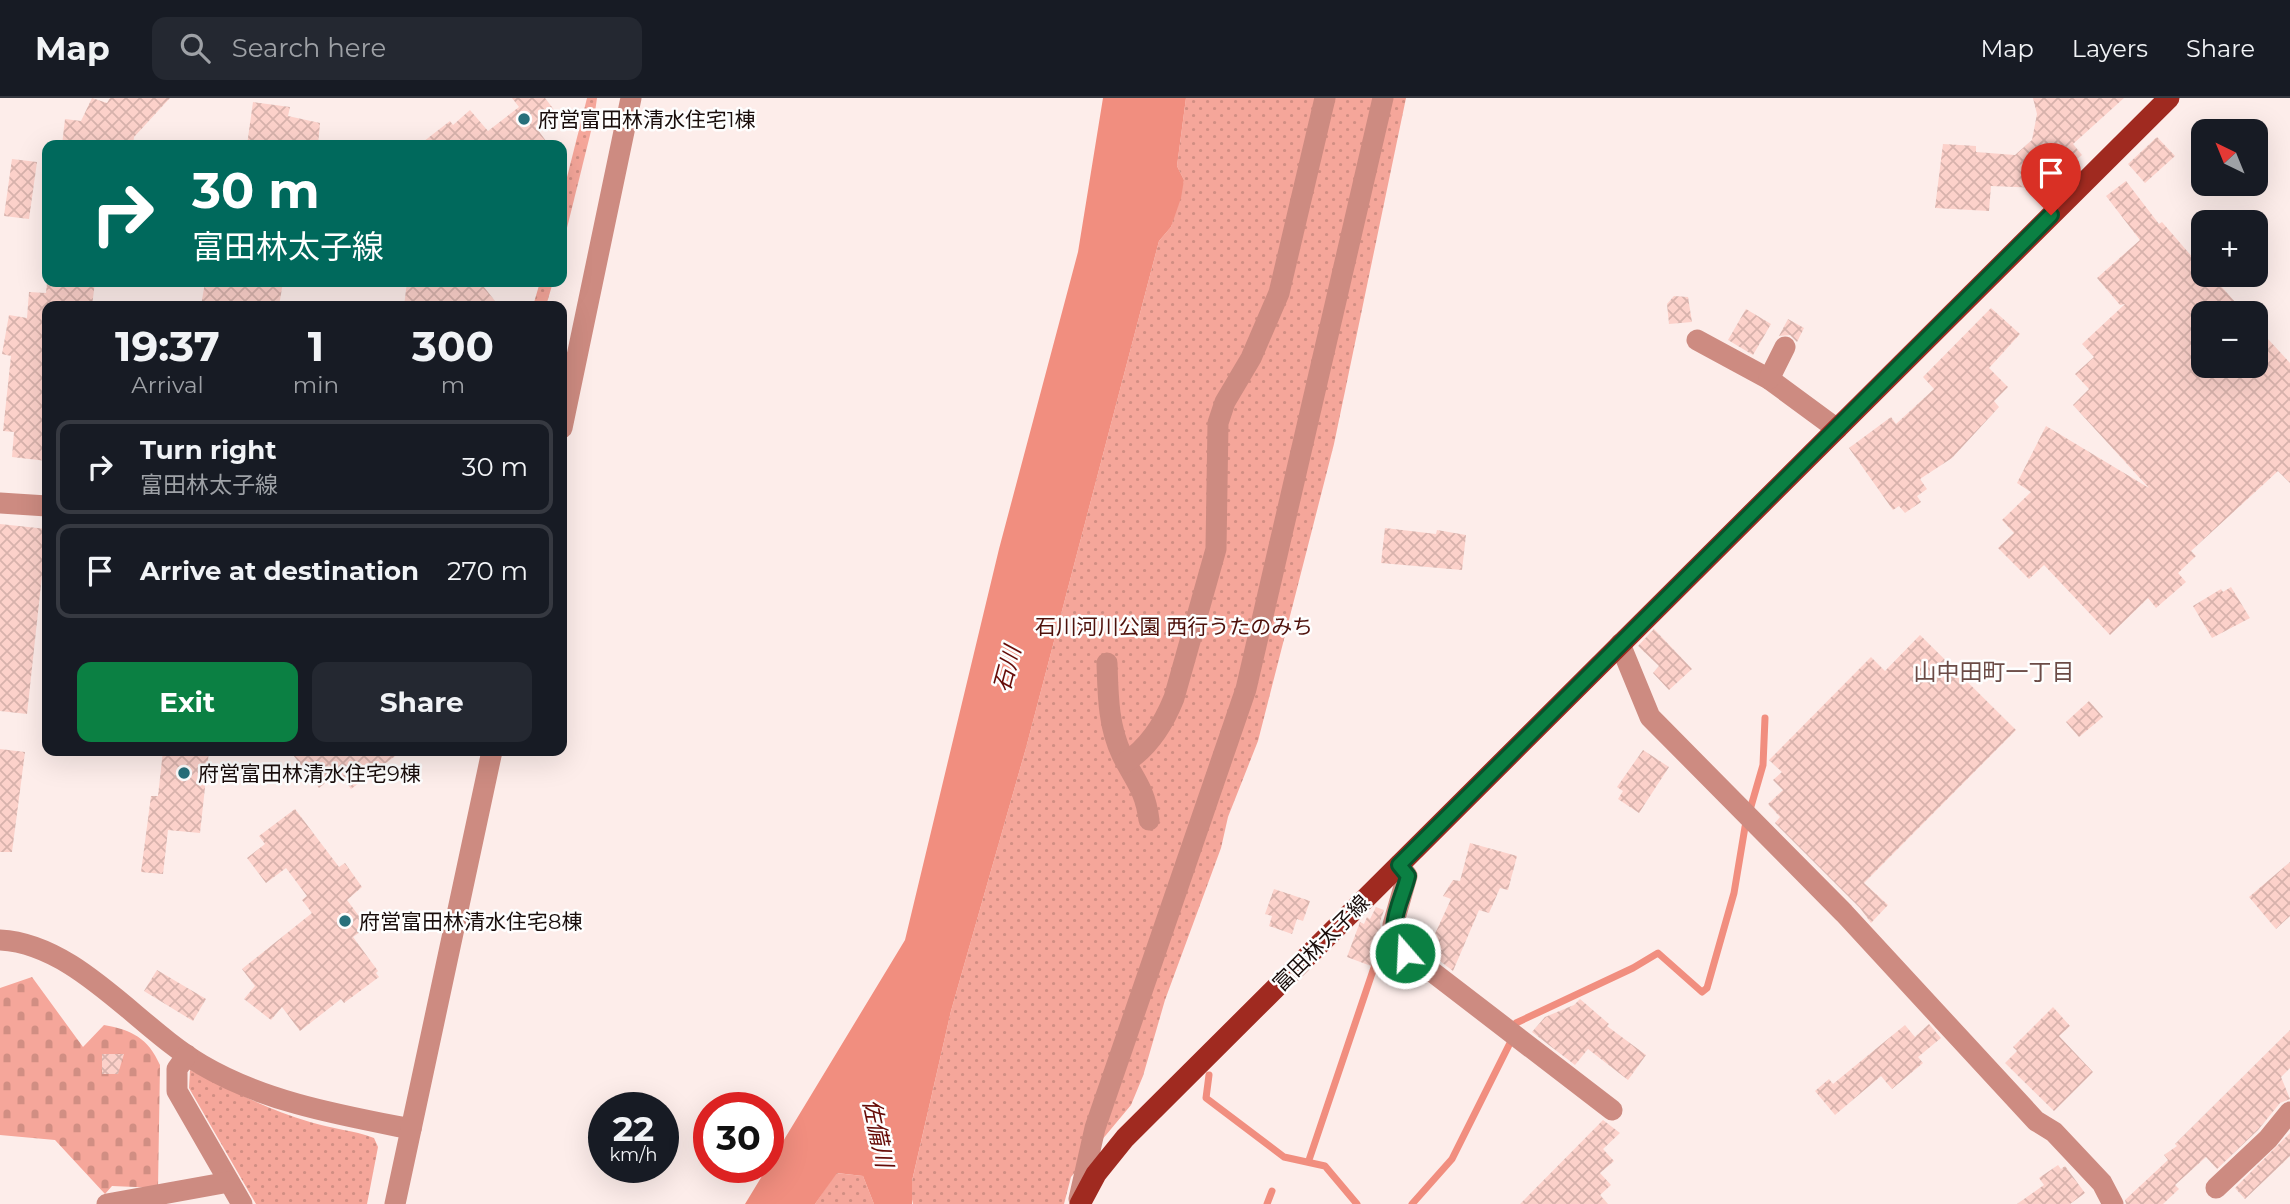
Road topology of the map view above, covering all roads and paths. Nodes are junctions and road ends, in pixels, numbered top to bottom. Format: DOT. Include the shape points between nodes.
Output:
graph roads {
  1 [pos="631,98"];
  2 [pos="1325,98"];
  3 [pos="1383,98"];
  4 [pos="2169,98"];
  5 [pos="1697,340"];
  6 [pos="1784,347"];
  7 [pos="1769,379"];
  8 [pos="567,404"];
  9 [pos="1837,429"];
  10 [pos="0,503"];
  11 [pos="42,506"];
  12 [pos="1620,644"];
  13 [pos="1107,663"];
  14 [pos="491,756"];
  15 [pos="1126,762"];
  16 [pos="1149,820"];
  17 [pos="1399,865"];
  18 [pos="0,940"];
  19 [pos="187,1055"];
  20 [pos="1612,1110"];
  21 [pos="2290,1112"];
  22 [pos="411,1129"];
  23 [pos="229,1182"];
  24 [pos="2216,1188"];
  25 [pos="107,1204"];
  26 [pos="242,1204"];
  27 [pos="395,1204"];
  28 [pos="1079,1204"];
  29 [pos="2113,1204"];
  1 -- 8 [label="street"];
  2 -- 15 [label="street" via="1279,293 1218,423 1216,549 1174,698 1167,717 1139,754"];
  3 -- 28 [label="street" via="1246,689 1095,1128"];
  4 -- 9 [label="main road, 富田林太子線"];
  5 -- 7 [label="street"];
  6 -- 7 [label="street"];
  7 -- 9 [label="street"];
  9 -- 12 [label="main road, 富田林太子線"];
  10 -- 11 [label="street"];
  12 -- 17 [label="main road, 富田林太子線"];
  12 -- 29 [label="street" via="1650,717 1835,904 2036,1121 2062,1140 2102,1183"];
  13 -- 15 [label="street" via="1108,705"];
  14 -- 22 [label="street"];
  15 -- 16 [label="street" via="1146,796"];
  17 -- 20 [label="street" via="1408,876 1393,925 1396,944"];
  17 -- 28 [label="main road, 富田林太子線" via="1125,1138"];
  18 -- 19 [label="street" via="27,942 60,957"];
  19 -- 22 [label="street" via="236,1083 296,1104"];
  19 -- 23 [label="street" via="177,1069 177,1091"];
  21 -- 24 [label="street"];
  22 -- 27 [label="street"];
  23 -- 25 [label="street"];
  23 -- 26 [label="street"];
}
